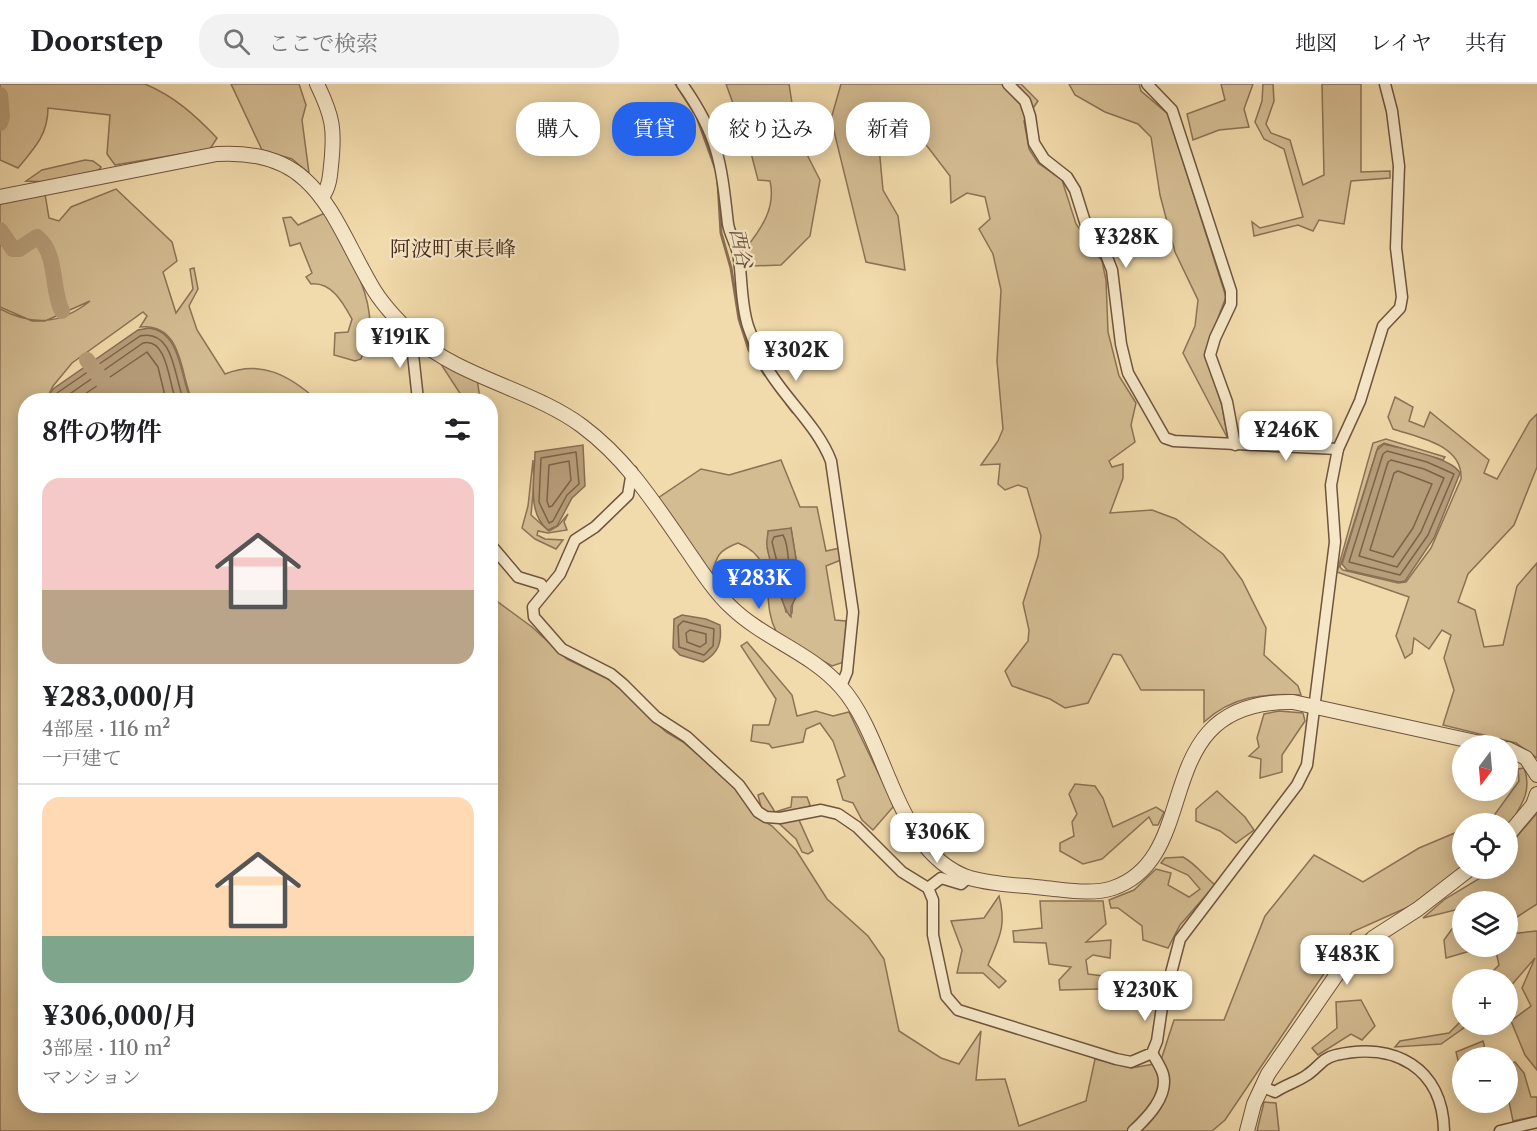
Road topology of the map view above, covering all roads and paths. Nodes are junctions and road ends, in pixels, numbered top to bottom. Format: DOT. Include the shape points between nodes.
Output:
graph roads {
  1 [pos="317,84"];
  2 [pos="682,84"];
  3 [pos="1008,84"];
  4 [pos="1147,84"];
  5 [pos="1385,84"];
  6 [pos="0,197"];
  7 [pos="322,197"];
  8 [pos="418,339"];
  9 [pos="417,393"];
  10 [pos="1234,445"];
  11 [pos="1338,449"];
  12 [pos="632,471"];
  13 [pos="498,553"];
  14 [pos="545,590"];
  15 [pos="841,686"];
  16 [pos="1316,707"];
  17 [pos="1452,737"];
  18 [pos="1518,754"];
  19 [pos="1537,774"];
  20 [pos="1537,794"];
  21 [pos="1518,823"];
  22 [pos="969,877"];
  23 [pos="1457,879"];
  24 [pos="928,888"];
  25 [pos="1152,1053"];
  26 [pos="1262,1086"];
  27 [pos="1537,1122"];
  28 [pos="1133,1131"];
  29 [pos="1247,1131"];
  30 [pos="1444,1131"];
  31 [pos="1500,1131"];
  1 -- 7 [label="street" via="329,109 334,133 330,179"];
  2 -- 15 [label="street" via="708,127 723,169 728,225 740,258 748,325 770,373 796,404 831,461 853,612 847,672"];
  3 -- 10 [label="street" via="1025,101 1034,142 1044,159 1067,177 1086,225 1105,252 1112,270 1128,373 1165,438"];
  4 -- 10 [label="street" via="1172,110 1231,291 1231,304 1210,355 1227,402"];
  5 -- 11 [label="street" via="1398,166 1396,248 1402,297 1400,308 1383,326 1360,401"];
  6 -- 7 [label="street" via="135,168 245,152 276,161 305,178"];
  7 -- 8 [label="street" via="381,301"];
  8 -- 9 [label="street" via="413,354"];
  8 -- 12 [label="street" via="444,357 578,423"];
  10 -- 11 [label="street"];
  11 -- 16 [label="street" via="1331,485 1335,542 1319,651"];
  12 -- 14 [label="street" via="628,495 595,527 575,540 560,574"];
  12 -- 15 [label="street" via="729,606 752,625 825,669"];
  13 -- 14 [label="street" via="518,577 541,584"];
  14 -- 24 [label="street" via="533,607 534,616 562,649 611,674 656,717 687,737 740,785 759,812 772,819 821,810 838,814 857,827 902,872"];
  15 -- 22 [label="street" via="921,840 953,870"];
  16 -- 17 [label="street"];
  16 -- 22 [label="street" via="1293,702 1262,705 1234,714 1209,729 1195,750 1148,863 1113,888 1087,892"];
  16 -- 25 [label="street" via="1302,777 1180,939"];
  18 -- 19 [label="street" via="1526,758"];
  20 -- 21 [label="street"];
  22 -- 24 [label="street" via="961,884 941,878"];
  23 -- 26 [label="street" via="1354,954 1296,1031"];
  24 -- 25 [label="street" via="946,996 958,1010 1116,1059 1131,1062"];
  25 -- 28 [label="street" via="1164,1082 1159,1101"];
  26 -- 29 [label="street"];
  26 -- 30 [label="street" via="1275,1092 1336,1054 1379,1051 1418,1066 1429,1079"];
  27 -- 31 [label="street"];
}
